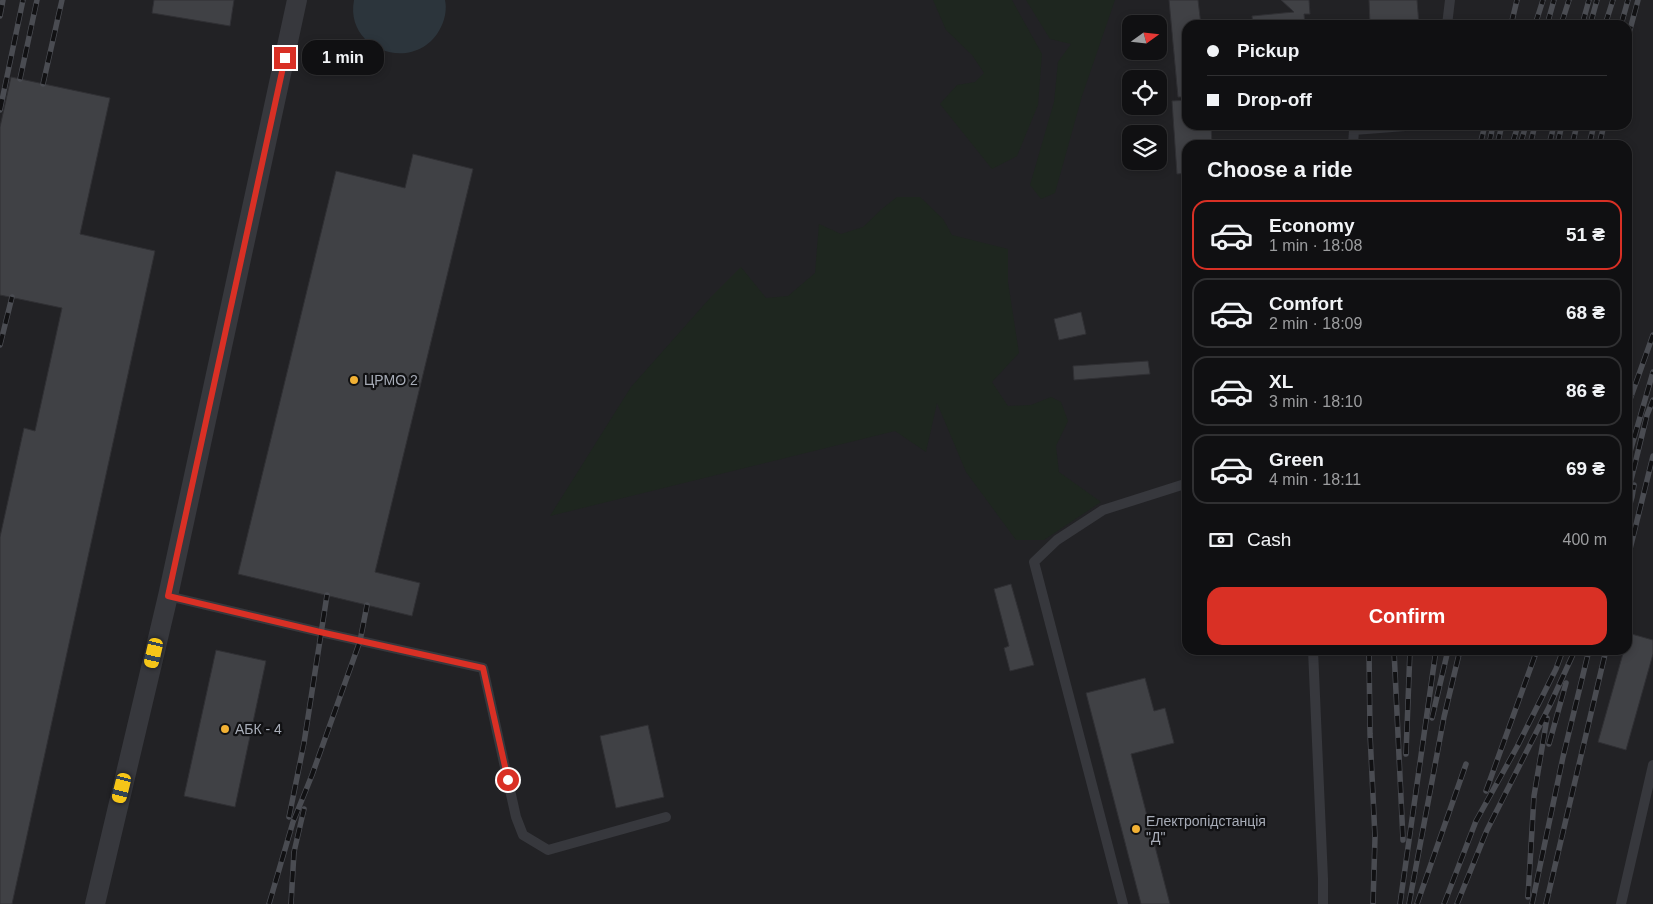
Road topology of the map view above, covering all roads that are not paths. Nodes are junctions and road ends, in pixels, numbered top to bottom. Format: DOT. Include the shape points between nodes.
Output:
graph roads {
  1 [pos="297,0"];
  2 [pos="1450,0"];
  3 [pos="1448,20"];
  4 [pos="1182,485"];
  5 [pos="168,596"];
  6 [pos="1313,655"];
  7 [pos="1653,765"];
  8 [pos="666,817"];
  9 [pos="95,904"];
  10 [pos="1123,904"];
  11 [pos="1323,904"];
  12 [pos="1621,904"];
  1 -- 5 [label="street"];
  2 -- 3 [label="lane"];
  4 -- 10 [label="lane" via="1103,510 1057,540 1034,562"];
  5 -- 8 [label="lane" via="483,668 516,817 523,835 548,850"];
  5 -- 9 [label="street"];
  6 -- 11 [label="lane"];
  7 -- 12 [label="lane"];
}
